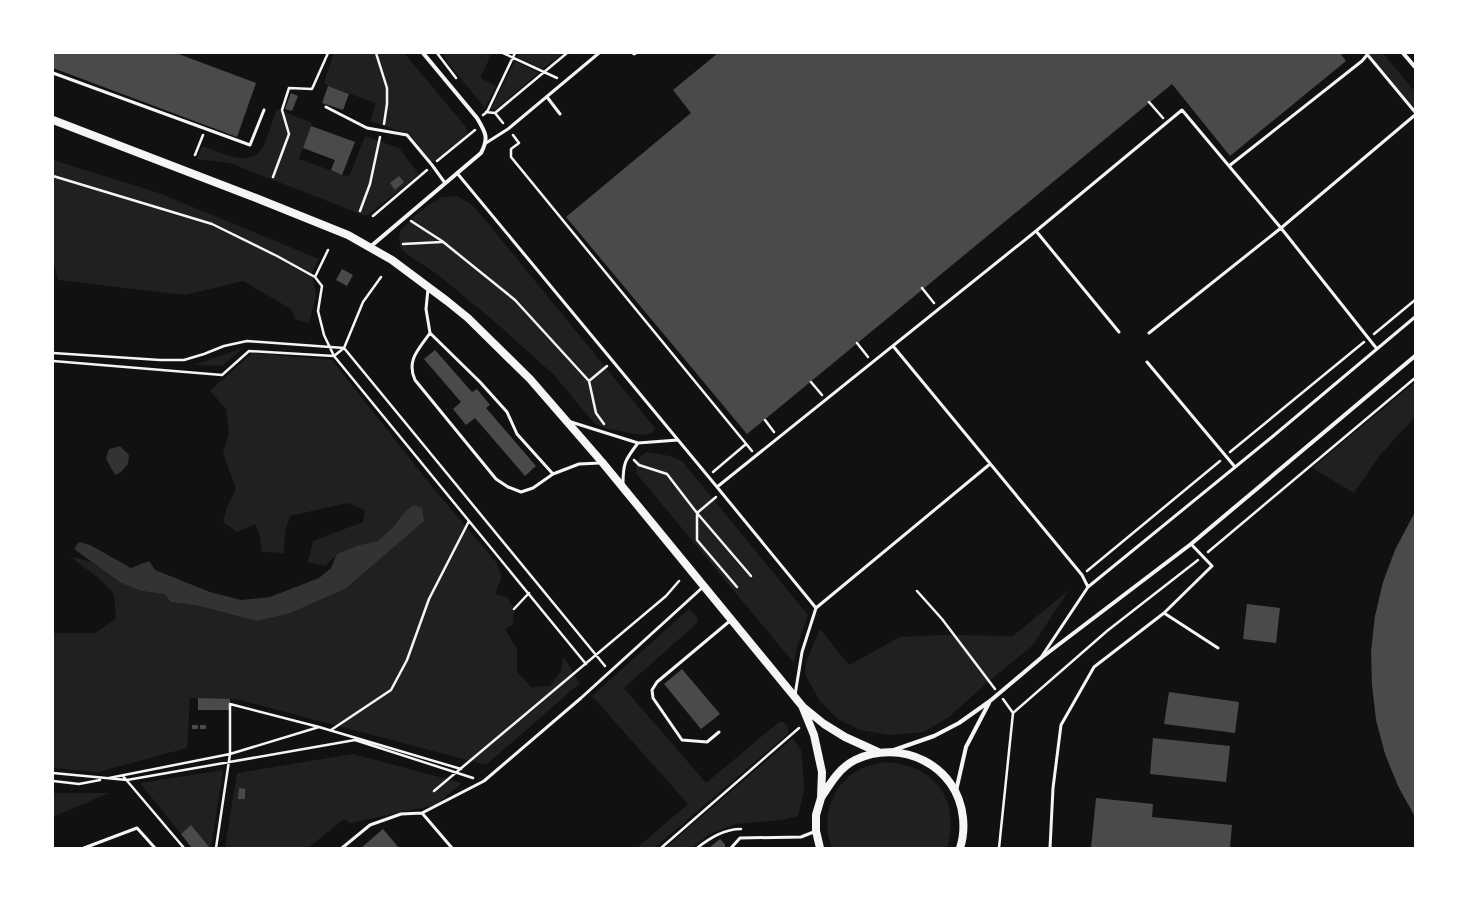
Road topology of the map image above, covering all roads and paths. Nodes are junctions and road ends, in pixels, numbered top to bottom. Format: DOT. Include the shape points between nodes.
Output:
graph roads {
  1 [pos="328,53"];
  2 [pos="423,53"];
  3 [pos="503,53"];
  4 [pos="515,53"];
  5 [pos="567,53"];
  6 [pos="599,53"];
  7 [pos="1403,53"];
  8 [pos="1366,54"];
  9 [pos="513,58"];
  10 [pos="1415,67"];
  11 [pos="544,72"];
  12 [pos="53,73"];
  13 [pos="564,82"];
  14 [pos="546,97"];
  15 [pos="1149,102"];
  16 [pos="326,106"];
  17 [pos="264,110"];
  18 [pos="1415,112"];
  19 [pos="495,113"];
  20 [pos="560,114"];
  21 [pos="1415,115"];
  22 [pos="53,120"];
  23 [pos="1167,123"];
  24 [pos="508,129"];
  25 [pos="205,130"];
  26 [pos="486,143"];
  27 [pos="195,155"];
  28 [pos="1229,166"];
  29 [pos="457,173"];
  30 [pos="53,176"];
  31 [pos="273,177"];
  32 [pos="445,183"];
  33 [pos="410,221"];
  34 [pos="1281,228"];
  35 [pos="1036,231"];
  36 [pos="442,242"];
  37 [pos="403,244"];
  38 [pos="370,247"];
  39 [pos="328,250"];
  40 [pos="315,277"];
  41 [pos="381,277"];
  42 [pos="428,287"];
  43 [pos="922,288"];
  44 [pos="1415,300"];
  45 [pos="939,309"];
  46 [pos="1415,317"];
  47 [pos="1119,332"];
  48 [pos="430,333"];
  49 [pos="1149,333"];
  50 [pos="1369,338"];
  51 [pos="857,344"];
  52 [pos="893,346"];
  53 [pos="329,347"];
  54 [pos="344,348"];
  55 [pos="1377,349"];
  56 [pos="53,353"];
  57 [pos="334,356"];
  58 [pos="1415,356"];
  59 [pos="53,361"];
  60 [pos="612,362"];
  61 [pos="1148,362"];
  62 [pos="872,363"];
  63 [pos="589,381"];
  64 [pos="811,382"];
  65 [pos="826,400"];
  66 [pos="765,420"];
  67 [pos="566,421"];
  68 [pos="611,435"];
  69 [pos="778,438"];
  70 [pos="678,440"];
  71 [pos="638,443"];
  72 [pos="746,444"];
  73 [pos="629,455"];
  74 [pos="756,456"];
  75 [pos="1226,456"];
  76 [pos="602,462"];
  77 [pos="990,464"];
  78 [pos="1235,467"];
  79 [pos="553,474"];
  80 [pos="708,476"];
  81 [pos="717,487"];
  82 [pos="622,488"];
  83 [pos="712,491"];
  84 [pos="697,513"];
  85 [pos="469,521"];
  86 [pos="1191,544"];
  87 [pos="1082,575"];
  88 [pos="751,576"];
  89 [pos="679,581"];
  90 [pos="703,587"];
  91 [pos="737,587"];
  92 [pos="1088,587"];
  93 [pos="917,591"];
  94 [pos="529,593"];
  95 [pos="816,608"];
  96 [pos="514,609"];
  97 [pos="1164,613"];
  98 [pos="731,620"];
  99 [pos="1218,648"];
  100 [pos="596,656"];
  101 [pos="1041,658"];
  102 [pos="586,664"];
  103 [pos="610,672"];
  104 [pos="998,693"];
  105 [pos="794,697"];
  106 [pos="990,701"];
  107 [pos="803,707"];
  108 [pos="1013,713"];
  109 [pos="319,727"];
  110 [pos="799,728"];
  111 [pos="331,730"];
  112 [pos="719,732"];
  113 [pos="889,751"];
  114 [pos="878,752"];
  115 [pos="230,754"];
  116 [pos="229,762"];
  117 [pos="461,768"];
  118 [pos="53,773"];
  119 [pos="456,773"];
  120 [pos="123,775"];
  121 [pos="104,779"];
  122 [pos="127,780"];
  123 [pos="53,781"];
  124 [pos="484,781"];
  125 [pos="434,791"];
  126 [pos="956,792"];
  127 [pos="821,798"];
  128 [pos="422,813"];
  129 [pos="816,831"];
  130 [pos="818,846"];
  131 [pos="961,847"];
  132 [pos="84,848"];
  133 [pos="155,848"];
  134 [pos="184,848"];
  135 [pos="216,848"];
  136 [pos="342,848"];
  137 [pos="452,848"];
  138 [pos="661,848"];
  139 [pos="731,848"];
  140 [pos="1050,848"];
  1 -- 31 [label="path" via="312,89 289,88 282,110 289,134"];
  2 -- 26 [label="street" via="477,118 484,130"];
  3 -- 9 [label="path"];
  4 -- 9 [label="path"];
  5 -- 11 [label="path"];
  6 -- 13 [label="lane"];
  7 -- 10 [label="street"];
  8 -- 18 [label="lane"];
  8 -- 28 [label="lane" via="1362,61"];
  9 -- 11 [label="path"];
  9 -- 19 [label="path" via="485,112"];
  11 -- 13 [label="path"];
  11 -- 19 [label="path"];
  12 -- 25 [label="lane"];
  13 -- 14 [label="lane"];
  14 -- 20 [label="lane"];
  14 -- 24 [label="lane"];
  15 -- 23 [label="path"];
  16 -- 32 [label="lane" via="367,128 407,135"];
  17 -- 25 [label="lane" via="250,145"];
  19 -- 24 [label="path"];
  21 -- 34 [label="lane"];
  22 -- 38 [label="main road" via="256,198 348,235"];
  23 -- 28 [label="lane" via="1182,110"];
  23 -- 35 [label="lane"];
  24 -- 26 [label="lane"];
  24 -- 72 [label="path" via="520,143 511,149 512,157"];
  25 -- 27 [label="path"];
  26 -- 29 [label="street" via="481,153"];
  28 -- 34 [label="lane"];
  29 -- 32 [label="street"];
  29 -- 60 [label="lane"];
  30 -- 40 [label="path" via="212,224"];
  32 -- 38 [label="street"];
  33 -- 36 [label="path"];
  34 -- 49 [label="lane"];
  34 -- 50 [label="lane"];
  35 -- 45 [label="lane"];
  35 -- 47 [label="lane"];
  36 -- 37 [label="path"];
  36 -- 63 [label="path" via="515,300"];
  38 -- 42 [label="main road"];
  39 -- 40 [label="path"];
  40 -- 53 [label="path" via="322,286 318,310"];
  41 -- 54 [label="path" via="363,302"];
  42 -- 48 [label="lane" via="426,309"];
  42 -- 67 [label="main road" via="468,318 530,379"];
  43 -- 45 [label="path"];
  44 -- 50 [label="path"];
  45 -- 52 [label="lane"];
  46 -- 55 [label="lane"];
  48 -- 79 [label="lane" via="507,412 517,434"];
  48 -- 79 [label="lane" via="411,364 414,380 496,478 508,487 522,492 534,488"];
  50 -- 55 [label="lane"];
  50 -- 75 [label="path"];
  51 -- 62 [label="path"];
  52 -- 62 [label="lane"];
  52 -- 77 [label="lane"];
  53 -- 54 [label="path"];
  53 -- 56 [label="path" via="247,341 184,360"];
  53 -- 57 [label="path"];
  54 -- 57 [label="path"];
  54 -- 100 [label="path"];
  55 -- 78 [label="lane"];
  57 -- 59 [label="path" via="249,351 222,375"];
  57 -- 85 [label="path"];
  58 -- 86 [label="street"];
  60 -- 63 [label="path"];
  60 -- 70 [label="lane"];
  61 -- 75 [label="lane"];
  62 -- 65 [label="lane"];
  63 -- 68 [label="path" via="596,413"];
  64 -- 65 [label="path"];
  65 -- 69 [label="lane"];
  66 -- 69 [label="path"];
  67 -- 68 [label="lane"];
  67 -- 76 [label="main road"];
  68 -- 71 [label="lane"];
  69 -- 74 [label="lane"];
  70 -- 71 [label="lane"];
  70 -- 80 [label="lane"];
  71 -- 73 [label="lane"];
  72 -- 74 [label="path"];
  72 -- 80 [label="path"];
  73 -- 82 [label="lane" via="623,467"];
  73 -- 84 [label="path" via="639,465 667,474"];
  74 -- 81 [label="lane"];
  75 -- 78 [label="lane"];
  75 -- 87 [label="path"];
  76 -- 79 [label="lane" via="579,464"];
  76 -- 82 [label="main road"];
  77 -- 87 [label="lane"];
  77 -- 95 [label="lane"];
  78 -- 92 [label="lane"];
  80 -- 81 [label="lane"];
  81 -- 95 [label="lane"];
  82 -- 90 [label="main road"];
  83 -- 84 [label="path" via="716,497"];
  84 -- 88 [label="path"];
  84 -- 91 [label="path" via="697,540"];
  85 -- 94 [label="path"];
  85 -- 111 [label="path" via="429,600 407,660 391,690"];
  86 -- 97 [label="lane" via="1212,566"];
  86 -- 101 [label="street"];
  87 -- 92 [label="lane"];
  89 -- 100 [label="path" via="666,596"];
  90 -- 98 [label="main road"];
  90 -- 103 [label="lane"];
  92 -- 101 [label="lane"];
  93 -- 104 [label="path" via="942,619"];
  94 -- 96 [label="path"];
  94 -- 102 [label="path"];
  95 -- 105 [label="lane" via="802,652"];
  97 -- 99 [label="lane"];
  97 -- 140 [label="lane" via="1094,667 1061,726 1053,788"];
  98 -- 105 [label="main road"];
  98 -- 112 [label="lane" via="657,682 652,690 653,698 682,740 707,742"];
  100 -- 102 [label="path"];
  100 -- 103 [label="path"];
  101 -- 104 [label="street"];
  102 -- 117 [label="path"];
  103 -- 124 [label="lane"];
  104 -- 106 [label="street"];
  104 -- 108 [label="path"];
  105 -- 107 [label="main road"];
  106 -- 113 [label="street" via="959,723 934,736"];
  106 -- 126 [label="street" via="966,747"];
  107 -- 114 [label="main road" via="845,737"];
  107 -- 127 [label="main road" via="814,735 822,772"];
  109 -- 111 [label="path"];
  109 -- 115 [label="path"];
  109 -- 115 [label="path" via="230,704"];
  110 -- 138 [label="path"];
  111 -- 117 [label="path"];
  113 -- 114 [label="main road"];
  113 -- 126 [label="main road" via="909,754 928,762 944,775"];
  114 -- 127 [label="main road" via="854,760 834,776"];
  115 -- 116 [label="path"];
  115 -- 120 [label="path"];
  116 -- 119 [label="path" via="355,740"];
  116 -- 122 [label="path"];
  116 -- 135 [label="path"];
  117 -- 119 [label="path"];
  118 -- 121 [label="path"];
  119 -- 124 [label="path"];
  119 -- 125 [label="path"];
  120 -- 121 [label="path"];
  120 -- 122 [label="path"];
  121 -- 122 [label="path"];
  121 -- 123 [label="path" via="79,784"];
  122 -- 134 [label="path"];
  124 -- 128 [label="lane"];
  126 -- 131 [label="main road" via="962,809 964,828"];
  127 -- 129 [label="main road" via="816,815"];
  128 -- 136 [label="lane" via="401,814 370,825"];
  128 -- 137 [label="lane"];
  129 -- 130 [label="main road"];
  129 -- 139 [label="lane" via="801,838 740,838"];
  132 -- 133 [label="lane" via="137,828"];
}
